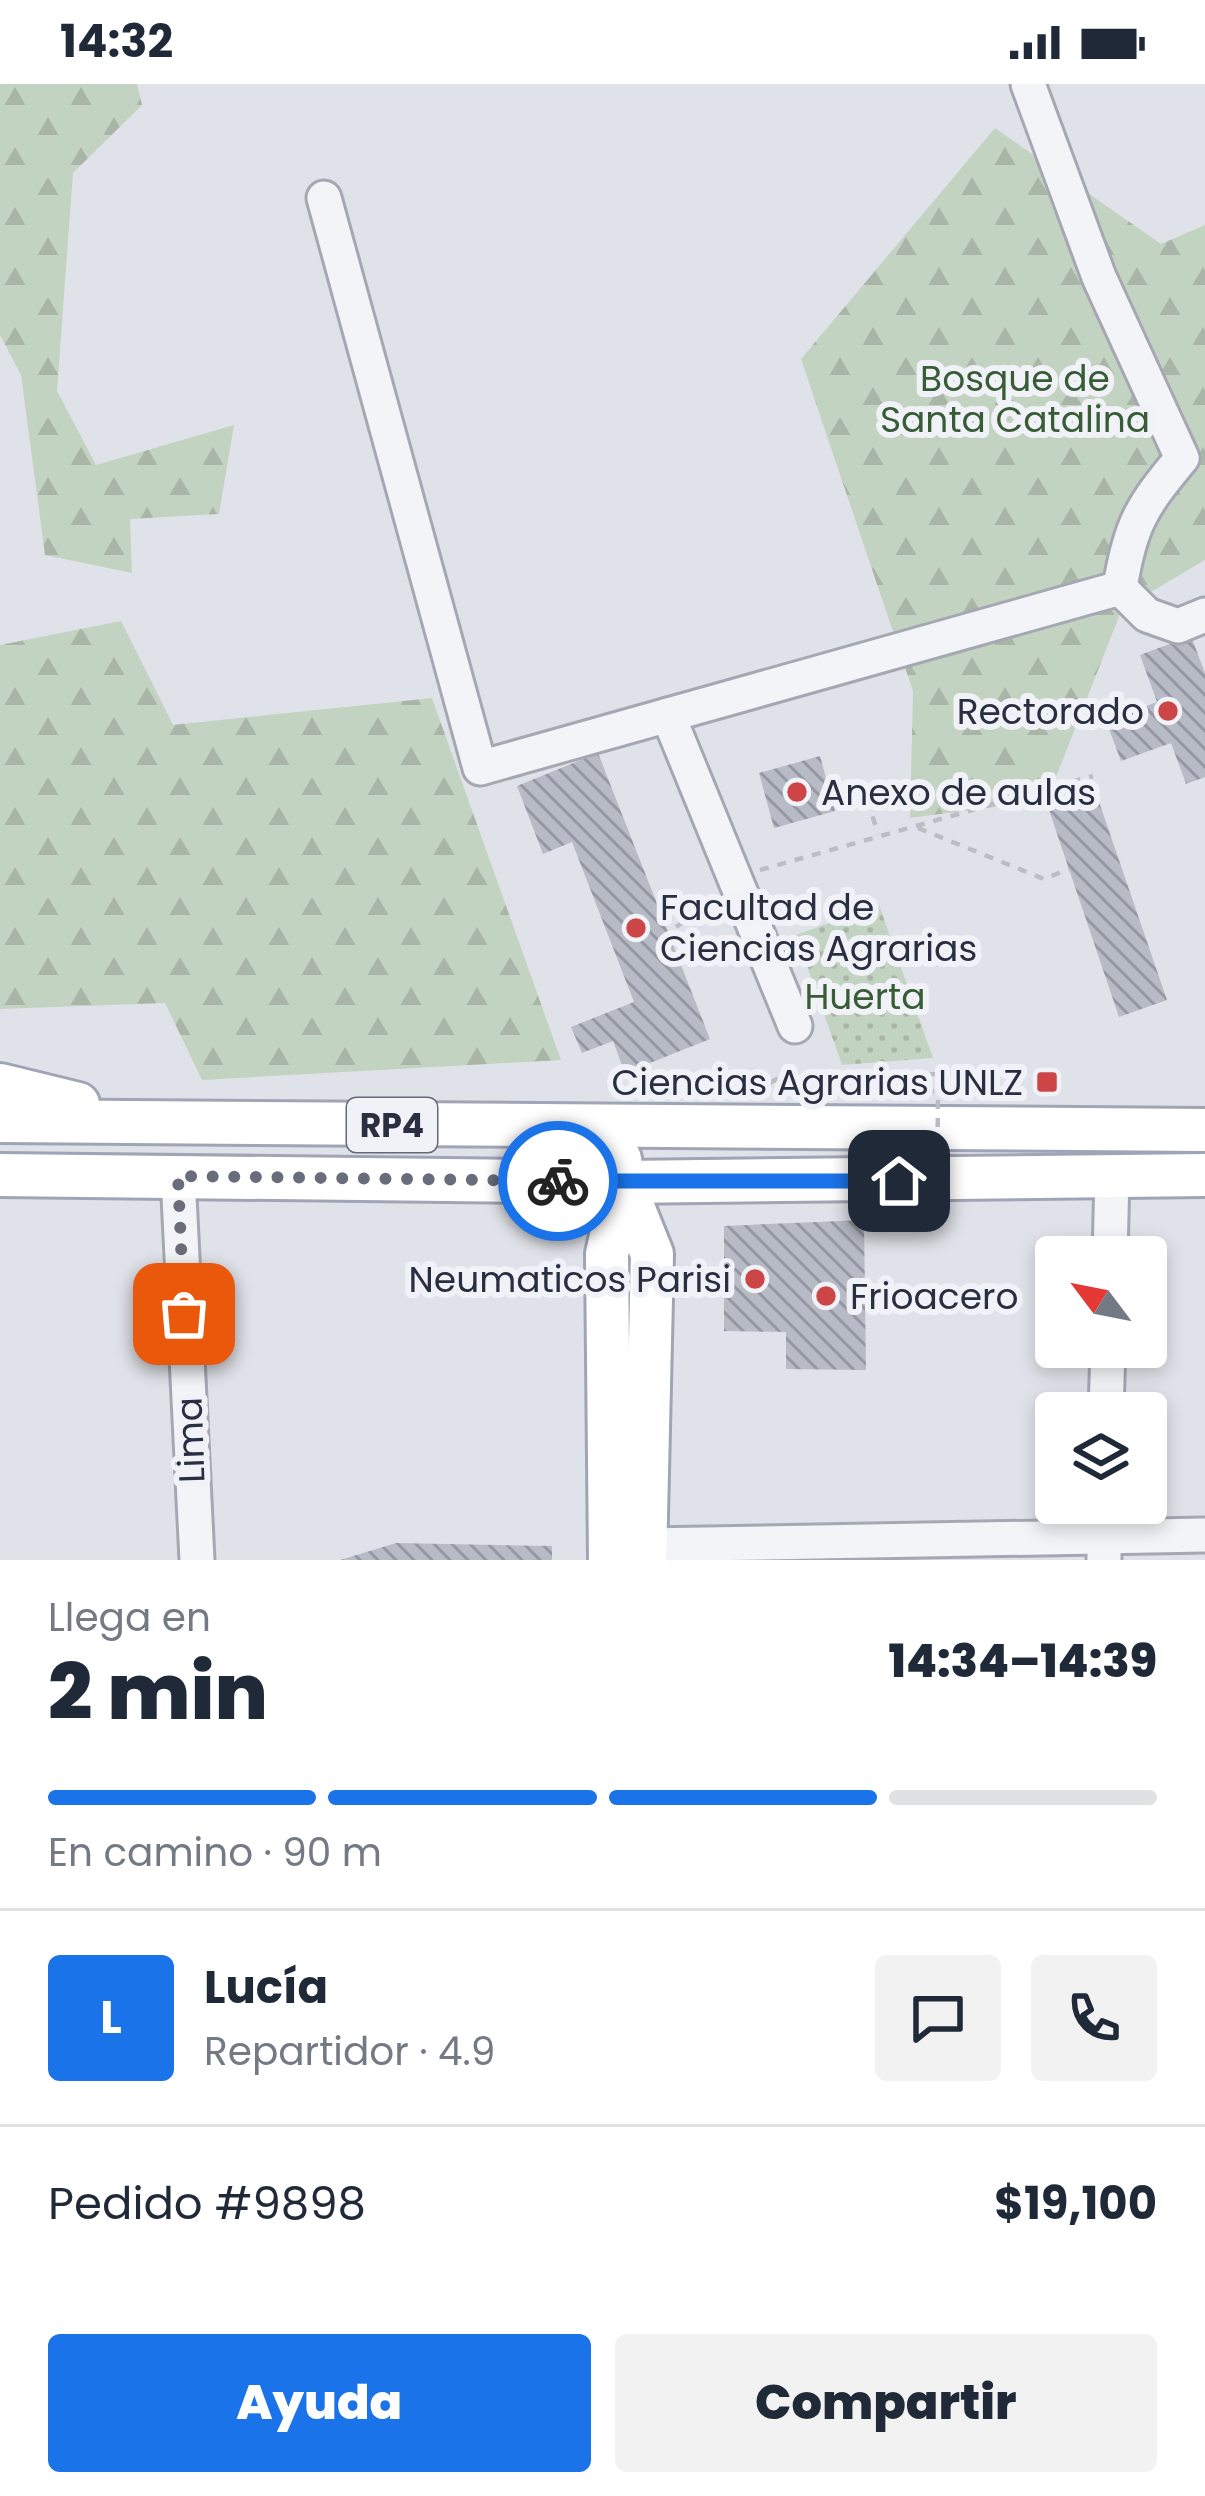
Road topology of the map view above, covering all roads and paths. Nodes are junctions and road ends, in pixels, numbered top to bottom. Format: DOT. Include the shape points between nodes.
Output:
graph roads {
  1 [pos="1028,84"];
  2 [pos="324,198"];
  3 [pos="1194,461"];
  4 [pos="1120,588"];
  5 [pos="1205,615"];
  6 [pos="668,715"];
  7 [pos="1093,776"];
  8 [pos="862,782"];
  9 [pos="914,826"];
  10 [pos="879,836"];
  11 [pos="1069,869"];
  12 [pos="739,885"];
  13 [pos="676,927"];
  14 [pos="795,1026"];
  15 [pos="902,1074"];
  16 [pos="0,1085"];
  17 [pos="902,1090"];
  18 [pos="938,1093"];
  19 [pos="1020,1093"];
  20 [pos="749,1094"];
  21 [pos="0,1121"];
  22 [pos="167,1122"];
  23 [pos="616,1127"];
  24 [pos="1205,1130"];
  25 [pos="0,1175"];
  26 [pos="1112,1175"];
  27 [pos="1205,1175"];
  28 [pos="178,1176"];
  29 [pos="622,1182"];
  30 [pos="937,1217"];
  31 [pos="1111,1236"];
  32 [pos="1104,1533"];
  33 [pos="1205,1535"];
  34 [pos="634,1555"];
  35 [pos="197,1560"];
  1 -- 3 [label="street" via="1099,277"];
  2 -- 6 [label="street" via="481,768"];
  3 -- 4 [label="street" via="1141,507"];
  4 -- 5 [label="street" via="1147,614 1178,626"];
  4 -- 6 [label="street"];
  6 -- 12 [label="street"];
  7 -- 9 [label="path"];
  8 -- 10 [label="path"];
  9 -- 10 [label="path"];
  9 -- 11 [label="path" via="1044,879"];
  10 -- 12 [label="path" via="764,868"];
  12 -- 13 [label="path"];
  12 -- 14 [label="street"];
  15 -- 17 [label="path"];
  15 -- 19 [label="path" via="1020,1073"];
  15 -- 20 [label="path" via="783,1076"];
  16 -- 22 [label="main road"];
  18 -- 30 [label="path, bridge"];
  21 -- 22 [label="main road, RP4"];
  22 -- 23 [label="main road, RP4"];
  23 -- 24 [label="main road, RP4"];
  23 -- 29 [label="main road"];
  25 -- 28 [label="main road, RP4"];
  26 -- 27 [label="main road, RP4"];
  26 -- 29 [label="main road, RP4"];
  26 -- 31 [label="street"];
  28 -- 29 [label="main road, RP4"];
  28 -- 35 [label="street, Lima"];
  29 -- 34 [label="main road" via="607,1254"];
  32 -- 33 [label="street"];
  32 -- 34 [label="street"];
}
